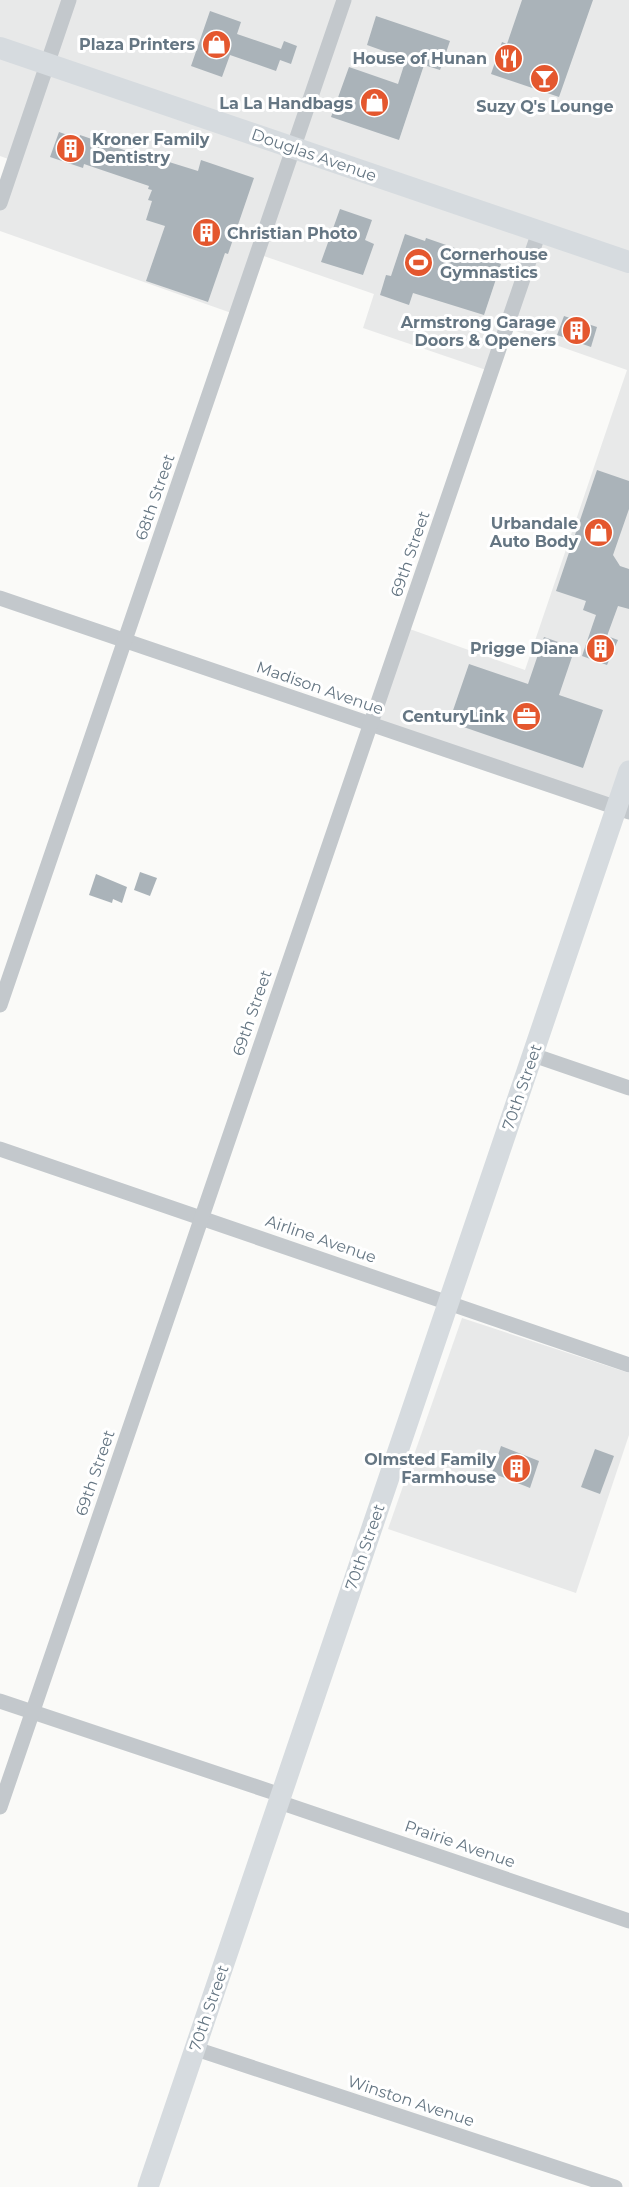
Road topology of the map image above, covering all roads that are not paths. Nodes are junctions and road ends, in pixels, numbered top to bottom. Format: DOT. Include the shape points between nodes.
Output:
graph roads {
  1 [pos="69,0"];
  2 [pos="344,0"];
  3 [pos="0,48"];
  4 [pos="48,64"];
  5 [pos="294,148"];
  6 [pos="0,203"];
  7 [pos="539,232"];
  8 [pos="629,262"];
  9 [pos="0,598"];
  10 [pos="125,641"];
  11 [pos="371,724"];
  12 [pos="629,771"];
  13 [pos="623,810"];
  14 [pos="0,1005"];
  15 [pos="533,1055"];
  16 [pos="629,1088"];
  17 [pos="0,1149"];
  18 [pos="201,1218"];
  19 [pos="449,1302"];
  20 [pos="629,1365"];
  21 [pos="0,1701"];
  22 [pos="32,1712"];
  23 [pos="280,1798"];
  24 [pos="0,1807"];
  25 [pos="629,1921"];
  26 [pos="196,2049"];
  27 [pos="148,2187"];
  28 [pos="615,2187"];
  1 -- 4 [label="street"];
  2 -- 5 [label="street, 68th Street"];
  3 -- 4 [label="main road, Douglas Avenue"];
  4 -- 5 [label="main road, Douglas Avenue"];
  4 -- 6 [label="street"];
  5 -- 7 [label="main road, Douglas Avenue"];
  5 -- 10 [label="street, 68th Street"];
  7 -- 8 [label="main road, Douglas Avenue"];
  7 -- 11 [label="street, 69th Street"];
  9 -- 10 [label="street, Madison Avenue"];
  10 -- 11 [label="street, Madison Avenue"];
  10 -- 14 [label="street, 68th Street"];
  11 -- 13 [label="street, Madison Avenue"];
  11 -- 18 [label="street, 69th Street"];
  12 -- 13 [label="main road, 70th Street"];
  13 -- 15 [label="main road, 70th Street"];
  15 -- 16 [label="street"];
  15 -- 19 [label="main road, 70th Street"];
  17 -- 18 [label="street, Airline Avenue"];
  18 -- 19 [label="street, Airline Avenue"];
  18 -- 22 [label="street, 69th Street"];
  19 -- 20 [label="street, Airline Avenue"];
  19 -- 23 [label="main road, 70th Street"];
  21 -- 22 [label="street, Prairie Avenue"];
  22 -- 23 [label="street, Prairie Avenue"];
  22 -- 24 [label="street, 69th Street"];
  23 -- 25 [label="street, Prairie Avenue"];
  23 -- 26 [label="main road, 70th Street"];
  26 -- 27 [label="main road, 70th Street"];
  26 -- 28 [label="street, Winston Avenue"];
}
